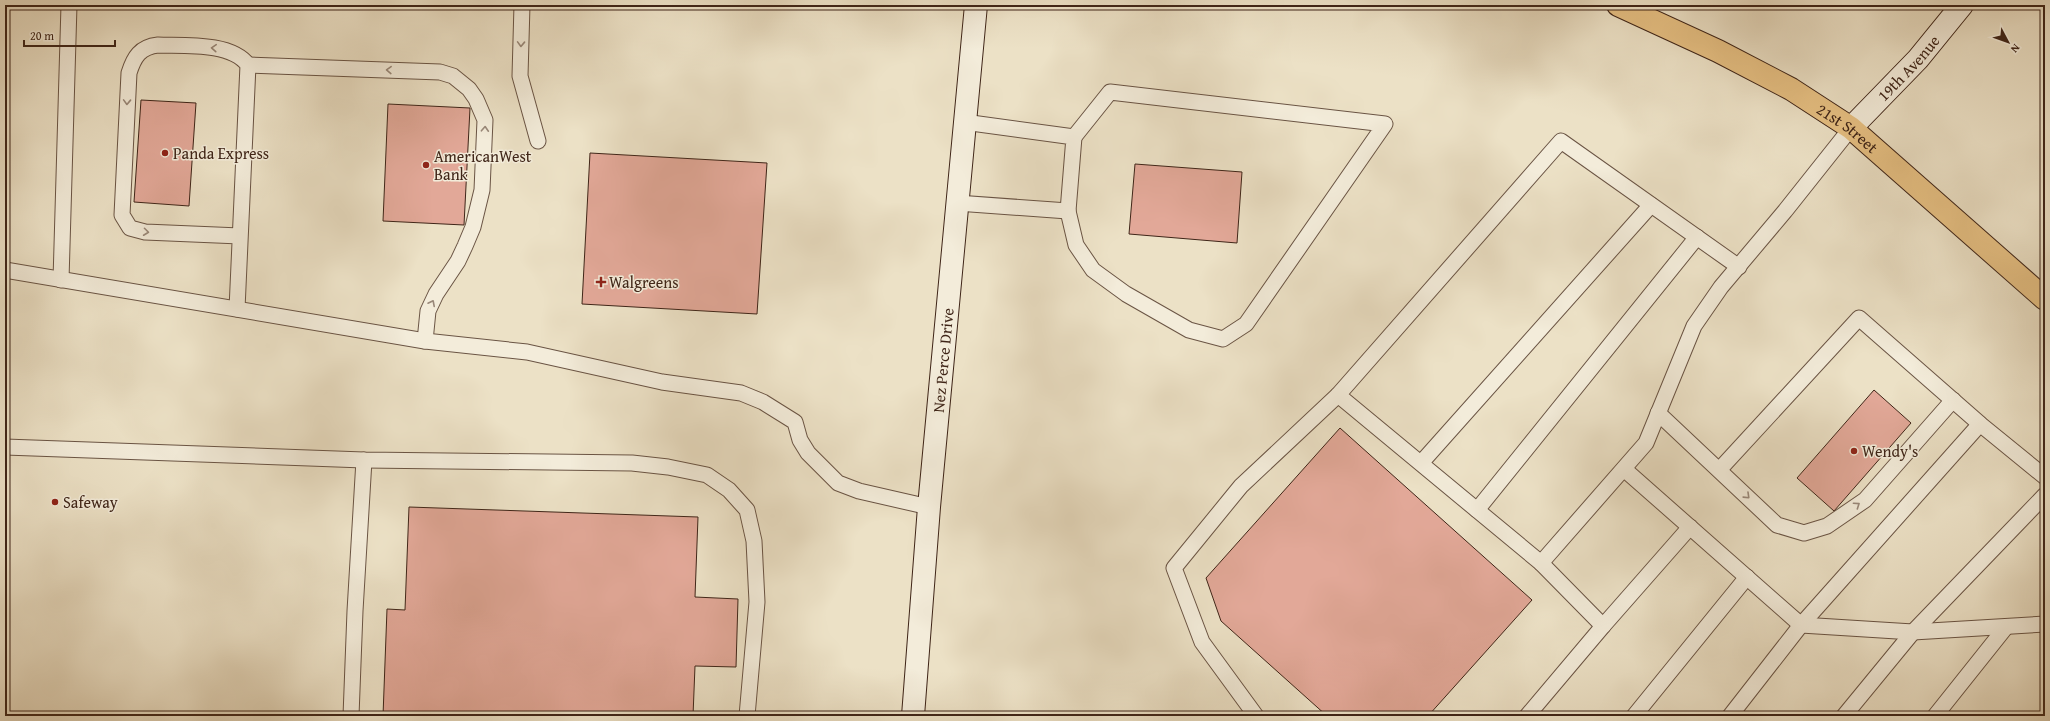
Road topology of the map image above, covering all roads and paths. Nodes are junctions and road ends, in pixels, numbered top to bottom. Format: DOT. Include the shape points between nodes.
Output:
graph roads {
  1 [pos="70,5"];
  2 [pos="522,5"];
  3 [pos="976,5"];
  4 [pos="1618,5"];
  5 [pos="1962,5"];
  6 [pos="248,65"];
  7 [pos="964,122"];
  8 [pos="1852,128"];
  9 [pos="1074,136"];
  10 [pos="538,141"];
  11 [pos="957,203"];
  12 [pos="1651,205"];
  13 [pos="1068,211"];
  14 [pos="240,236"];
  15 [pos="1697,237"];
  16 [pos="1739,267"];
  17 [pos="5,270"];
  18 [pos="61,280"];
  19 [pos="2045,299"];
  20 [pos="237,309"];
  21 [pos="425,341"];
  22 [pos="1338,395"];
  23 [pos="1954,400"];
  24 [pos="1658,413"];
  25 [pos="1980,424"];
  26 [pos="5,447"];
  27 [pos="364,460"];
  28 [pos="1421,463"];
  29 [pos="1624,468"];
  30 [pos="1720,469"];
  31 [pos="2045,477"];
  32 [pos="2045,494"];
  33 [pos="929,507"];
  34 [pos="1477,510"];
  35 [pos="1690,527"];
  36 [pos="1541,563"];
  37 [pos="1747,577"];
  38 [pos="1801,624"];
  39 [pos="2045,624"];
  40 [pos="1603,626"];
  41 [pos="2006,627"];
  42 [pos="1913,632"];
  43 [pos="351,716"];
  44 [pos="747,716"];
  45 [pos="913,716"];
  46 [pos="1256,716"];
  47 [pos="1527,716"];
  48 [pos="1634,716"];
  49 [pos="1730,716"];
  50 [pos="1844,716"];
  51 [pos="1935,716"];
  1 -- 18 [label="lane"];
  2 -- 10 [label="lane, one-way" via="520,76"];
  3 -- 7 [label="street, Nez Perce Drive"];
  4 -- 8 [label="main road, 21st Street" via="1718,51 1791,89"];
  5 -- 8 [label="street, 19th Avenue" via="1918,59"];
  6 -- 14 [label="lane"];
  6 -- 14 [label="lane, one-way" via="221,48 149,46 138,52 128,85 122,215 130,228 145,232"];
  21 -- 6 [label="lane, one-way" via="428,311 458,261 473,227 482,190 485,120 469,88 453,76 440,72"];
  7 -- 9 [label="lane"];
  7 -- 11 [label="street, Nez Perce Drive"];
  8 -- 16 [label="lane"];
  8 -- 19 [label="main road, 21st Street"];
  9 -- 13 [label="lane"];
  9 -- 13 [label="lane" via="1110,92 1385,124 1246,324 1223,339 1189,330 1126,294 1093,270 1076,245"];
  11 -- 13 [label="lane"];
  11 -- 33 [label="street, Nez Perce Drive"];
  12 -- 15 [label="lane"];
  12 -- 22 [label="lane" via="1560,142"];
  12 -- 28 [label="lane"];
  14 -- 20 [label="lane"];
  15 -- 16 [label="lane"];
  15 -- 34 [label="lane"];
  16 -- 24 [label="lane" via="1721,287 1694,326"];
  17 -- 18 [label="lane"];
  18 -- 20 [label="lane"];
  20 -- 21 [label="lane"];
  21 -- 33 [label="lane" via="527,352 662,382 741,393 763,402 795,422 800,440 808,453 838,483 858,491"];
  22 -- 28 [label="lane"];
  22 -- 46 [label="lane" via="1241,486 1174,568 1202,642"];
  23 -- 25 [label="lane"];
  30 -- 23 [label="lane, one-way" via="1777,525 1804,533 1827,526 1865,500"];
  23 -- 30 [label="lane" via="1859,318"];
  24 -- 29 [label="lane" via="1646,443"];
  24 -- 30 [label="lane"];
  25 -- 31 [label="lane"];
  25 -- 38 [label="lane"];
  26 -- 27 [label="lane"];
  27 -- 43 [label="lane"];
  27 -- 44 [label="lane" via="632,463 707,475 729,490 747,510 754,540 757,602"];
  28 -- 34 [label="lane"];
  29 -- 35 [label="lane"];
  29 -- 36 [label="lane"];
  32 -- 42 [label="lane"];
  33 -- 45 [label="street, Nez Perce Drive"];
  34 -- 36 [label="lane"];
  35 -- 37 [label="lane"];
  35 -- 40 [label="lane"];
  36 -- 40 [label="lane"];
  37 -- 38 [label="lane"];
  37 -- 48 [label="lane"];
  38 -- 42 [label="lane"];
  38 -- 49 [label="lane"];
  39 -- 41 [label="lane"];
  40 -- 47 [label="lane"];
  41 -- 42 [label="lane"];
  41 -- 51 [label="lane"];
  42 -- 50 [label="lane"];
}
